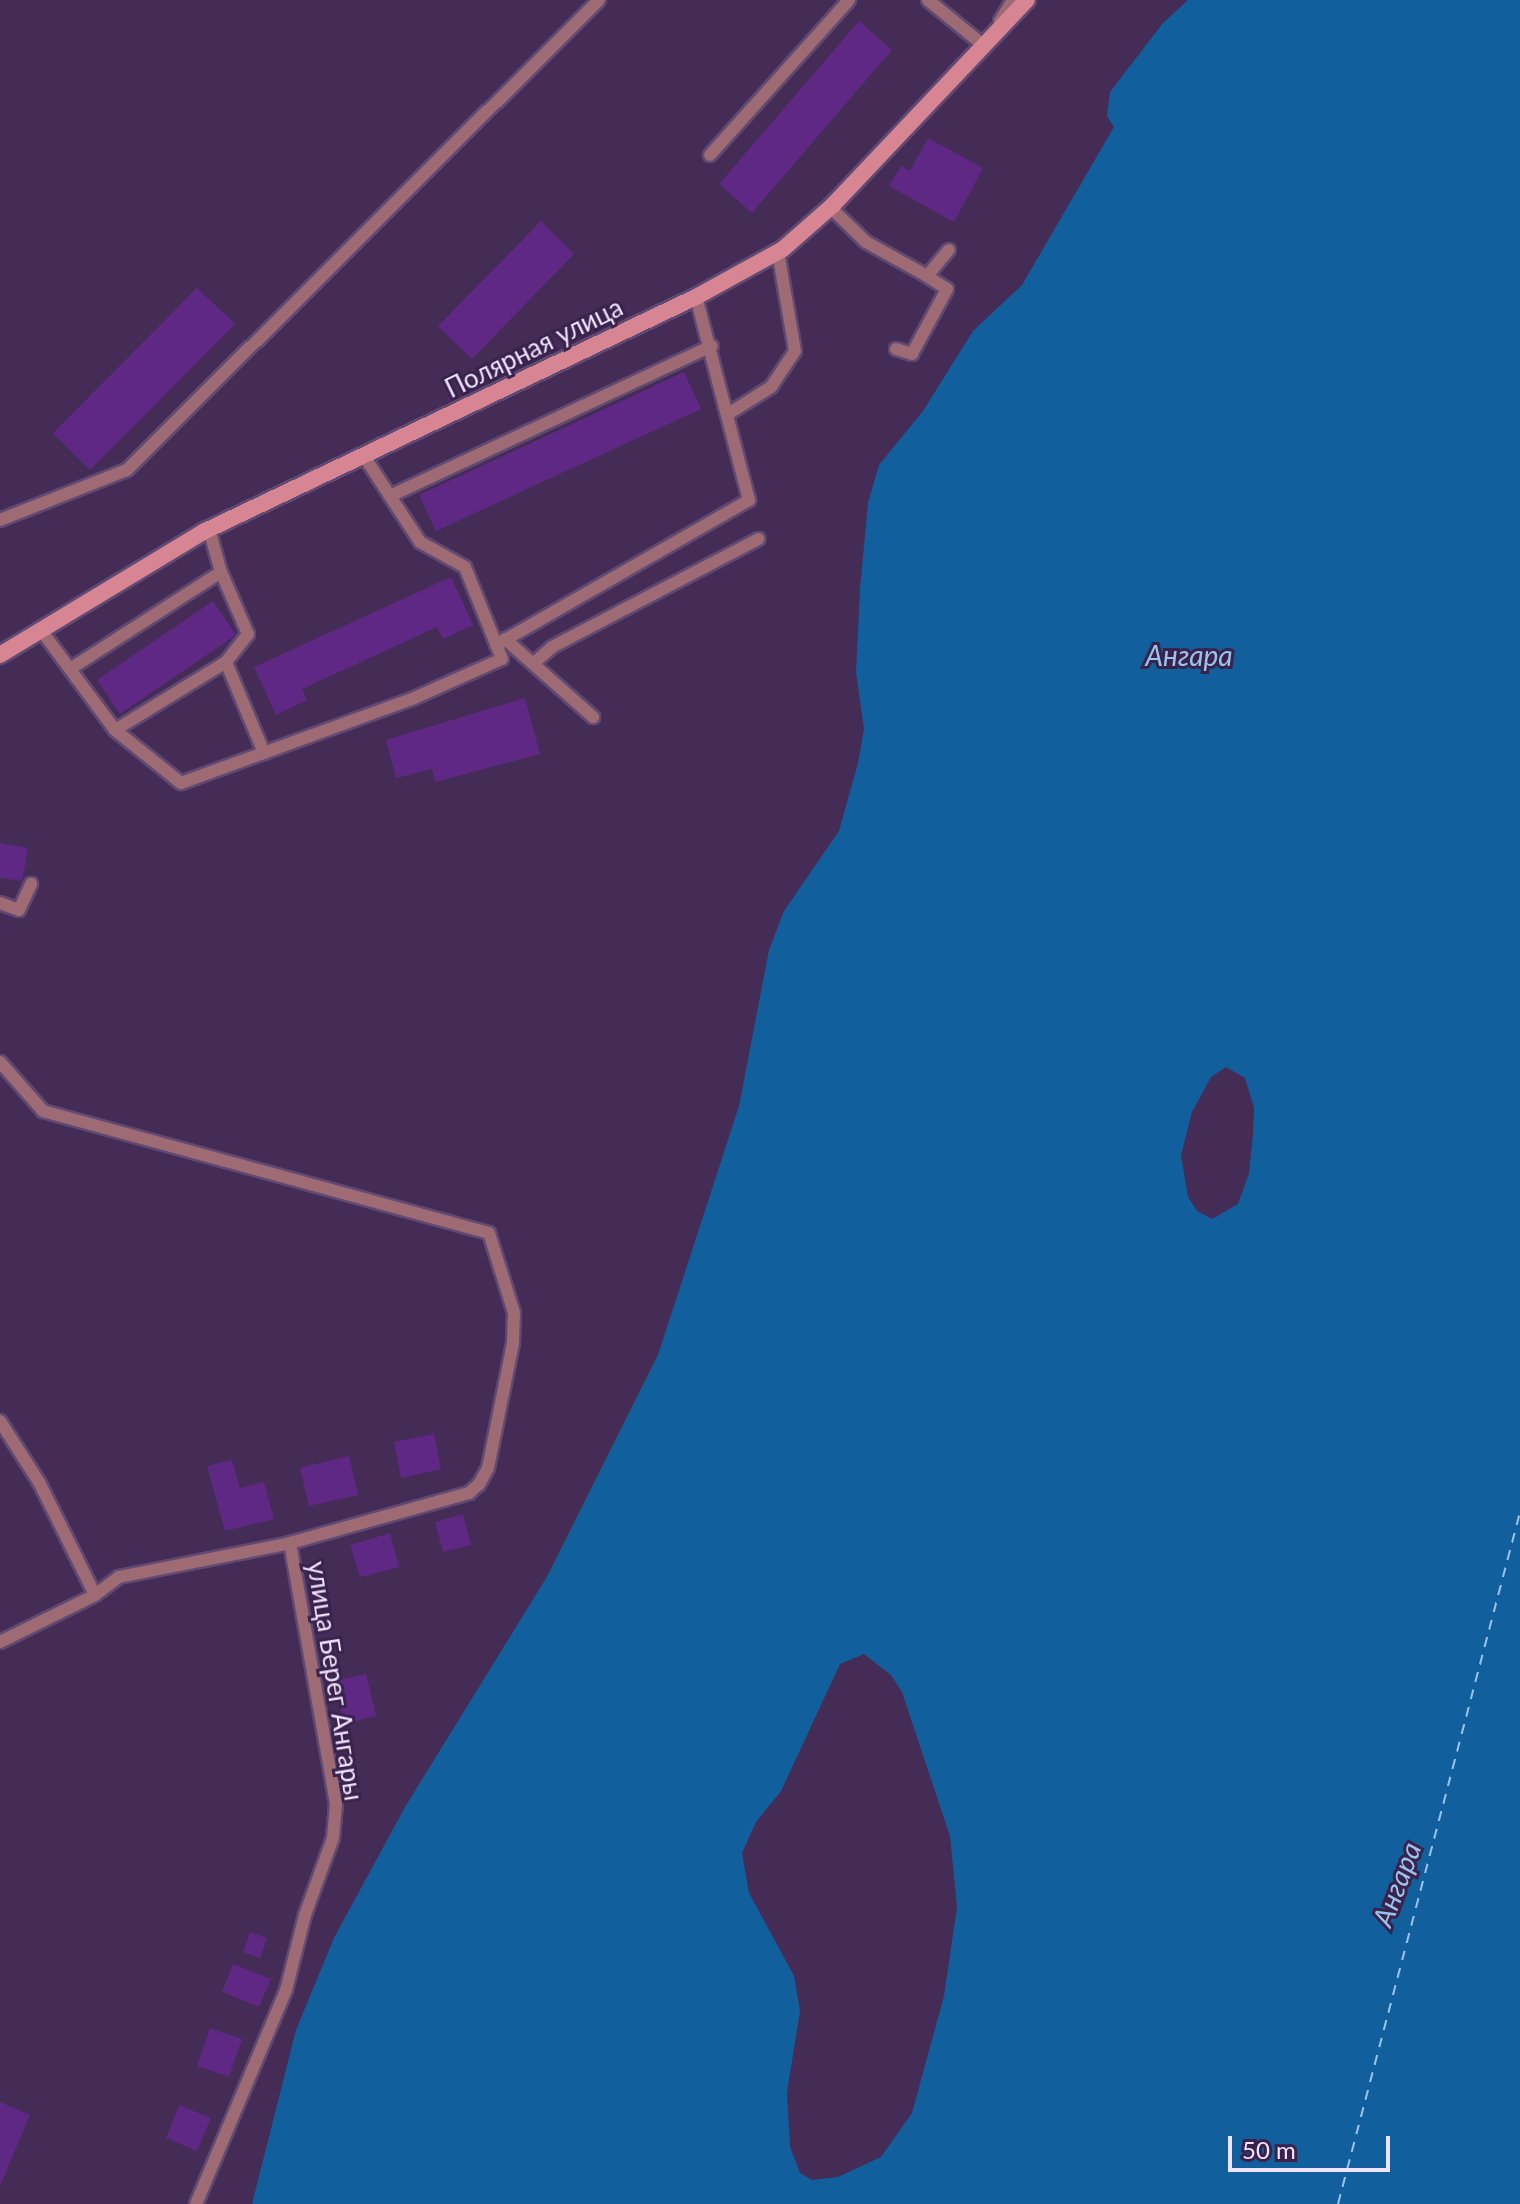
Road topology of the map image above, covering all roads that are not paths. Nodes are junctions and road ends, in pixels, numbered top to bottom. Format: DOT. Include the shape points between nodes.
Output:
graph roads {
  1 [pos="599,0"];
  2 [pos="849,0"];
  3 [pos="928,0"];
  4 [pos="1013,0"];
  5 [pos="1027,0"];
  6 [pos="987,40"];
  7 [pos="710,155"];
  8 [pos="830,207"];
  9 [pos="949,250"];
  10 [pos="778,252"];
  11 [pos="927,276"];
  12 [pos="696,297"];
  13 [pos="712,346"];
  14 [pos="896,349"];
  15 [pos="728,414"];
  16 [pos="364,456"];
  17 [pos="390,496"];
  18 [pos="0,520"];
  19 [pos="209,529"];
  20 [pos="759,539"];
  21 [pos="221,572"];
  22 [pos="41,630"];
  23 [pos="500,642"];
  24 [pos="0,655"];
  25 [pos="226,662"];
  26 [pos="535,662"];
  27 [pos="70,669"];
  28 [pos="593,717"];
  29 [pos="115,730"];
  30 [pos="264,753"];
  31 [pos="31,884"];
  32 [pos="0,903"];
  33 [pos="0,1062"];
  34 [pos="0,1421"];
  35 [pos="290,1543"];
  36 [pos="95,1595"];
  37 [pos="0,1642"];
  38 [pos="196,2204"];
  1 -- 18 [label="lane" via="127,470"];
  2 -- 7 [label="lane"];
  3 -- 6 [label="lane"];
  4 -- 6 [label="lane"];
  5 -- 6 [label="main road, Полярная улица"];
  6 -- 8 [label="main road, Полярная улица"];
  8 -- 10 [label="main road, Полярная улица"];
  8 -- 11 [label="lane" via="866,242"];
  9 -- 11 [label="lane"];
  10 -- 12 [label="main road, Полярная улица"];
  10 -- 15 [label="lane" via="795,351 771,387"];
  11 -- 14 [label="lane" via="947,289 912,354"];
  12 -- 13 [label="lane"];
  12 -- 16 [label="main road, Полярная улица"];
  13 -- 15 [label="lane"];
  13 -- 17 [label="lane"];
  15 -- 23 [label="lane" via="749,500"];
  16 -- 17 [label="lane"];
  16 -- 19 [label="main road, Полярная улица"];
  17 -- 23 [label="lane" via="420,542 465,567"];
  19 -- 21 [label="lane"];
  19 -- 22 [label="main road, Полярная улица"];
  20 -- 26 [label="lane" via="552,647"];
  21 -- 25 [label="lane" via="248,634"];
  21 -- 27 [label="lane"];
  22 -- 24 [label="main road, Полярная улица"];
  22 -- 27 [label="lane"];
  23 -- 26 [label="lane"];
  23 -- 30 [label="lane" via="502,659 412,699"];
  25 -- 29 [label="lane"];
  25 -- 30 [label="lane"];
  26 -- 28 [label="lane"];
  27 -- 29 [label="lane"];
  29 -- 30 [label="lane" via="181,783"];
  31 -- 32 [label="lane" via="19,910"];
  33 -- 35 [label="lane" via="43,1111 489,1233 514,1313 513,1343 488,1468 479,1484 469,1493"];
  34 -- 36 [label="lane" via="46,1494"];
  35 -- 36 [label="lane, улица Берег Ангары" via="119,1577"];
  35 -- 38 [label="lane, улица Берег Ангары" via="336,1804 333,1838 305,1915 286,1990"];
  36 -- 37 [label="lane, улица Берег Ангары"];
}
